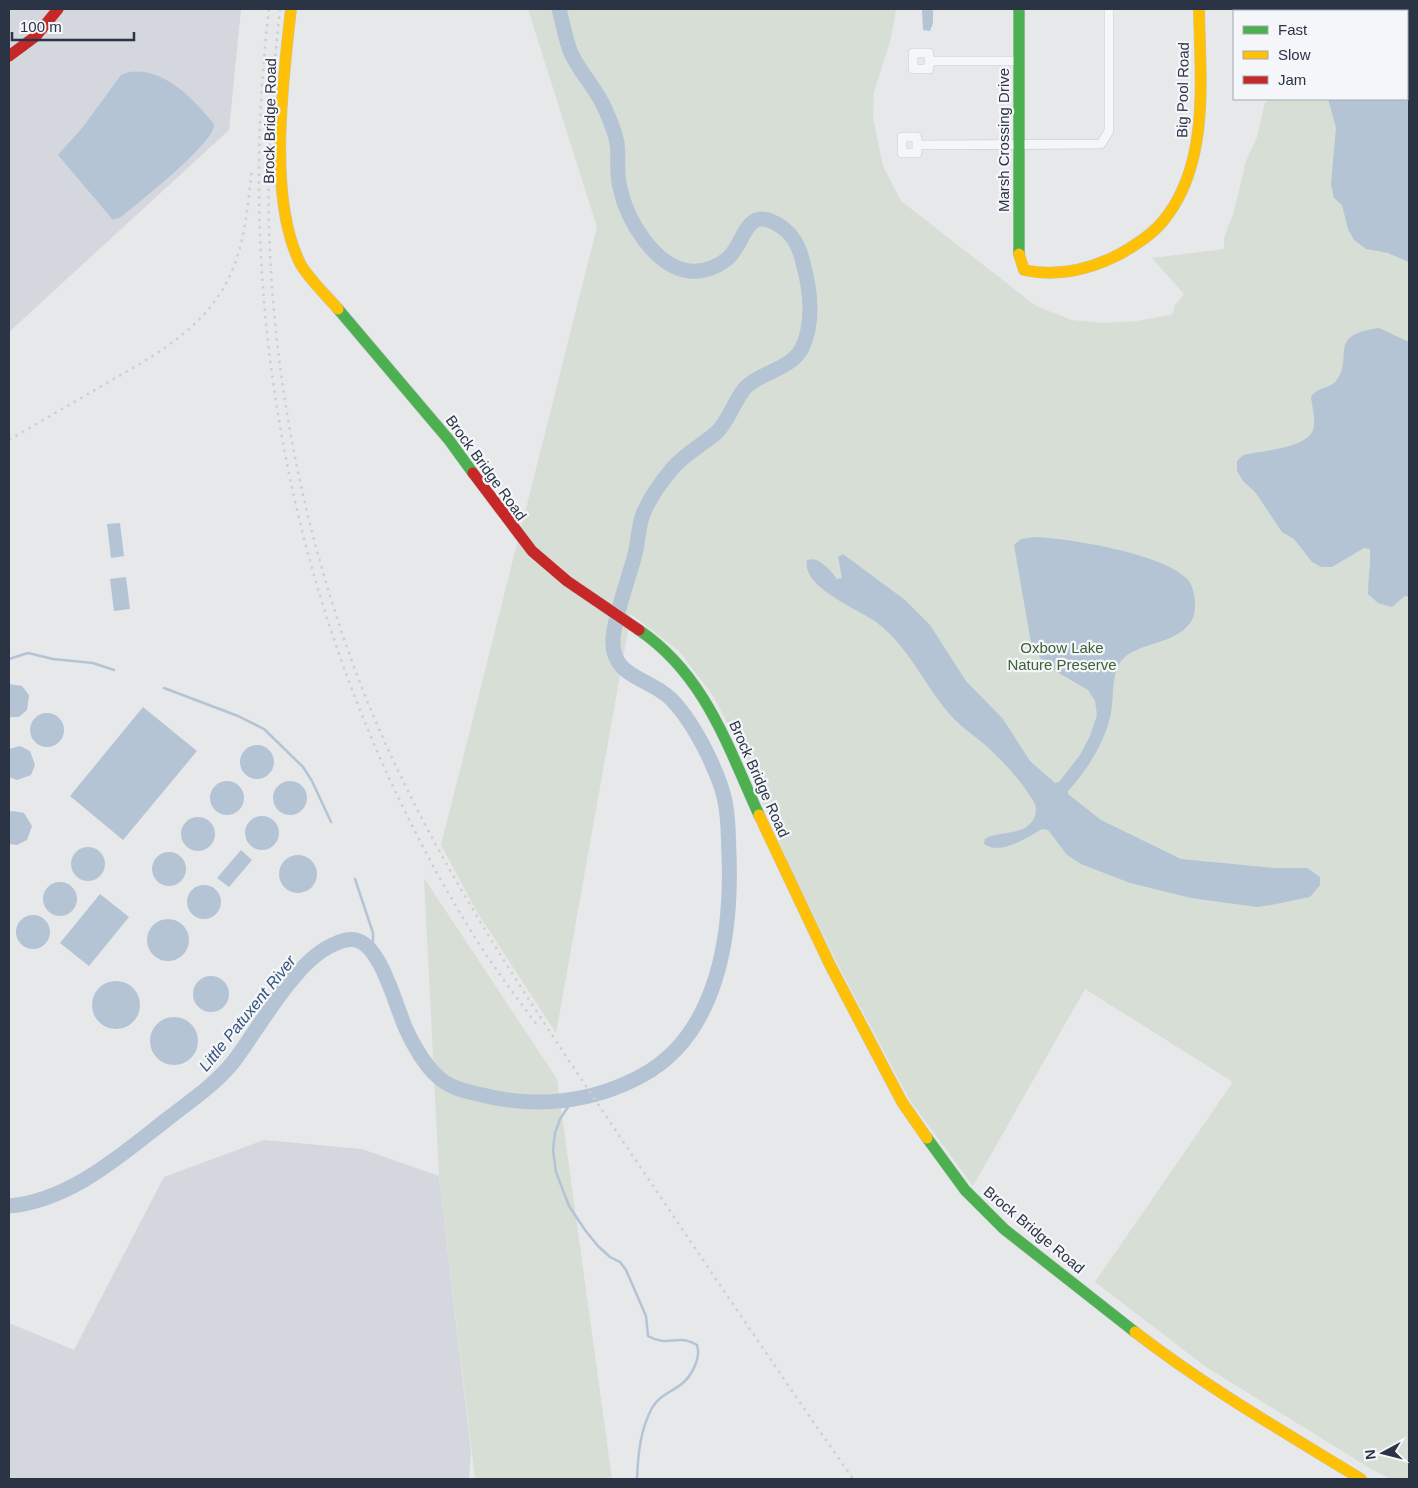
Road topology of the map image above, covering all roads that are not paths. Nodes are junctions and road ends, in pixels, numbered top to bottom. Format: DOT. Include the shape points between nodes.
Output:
graph roads {
  1 [pos="58,9"];
  2 [pos="291,9"];
  3 [pos="1018,9"];
  4 [pos="1109,9"];
  5 [pos="1199,9"];
  6 [pos="9,56"];
  7 [pos="929,61"];
  8 [pos="1018,61"];
  9 [pos="917,145"];
  10 [pos="1019,146"];
  11 [pos="1024,270"];
  12 [pos="1361,1479"];
  1 -- 6 [label="street" via="34,39"];
  2 -- 12 [label="street, Brock Bridge Road" via="283,128 286,221 293,252 448,440 527,546 567,581 638,629 673,657 690,676 702,694 807,919 886,1071 907,1109 965,1190 1004,1229 1163,1354 1228,1398"];
  3 -- 8 [label="street, Marsh Crossing Drive"];
  4 -- 10 [label="street" via="1109,131 1106,139 1092,146"];
  5 -- 11 [label="street, Big Pool Road" via="1196,146 1192,168 1174,205 1147,236 1115,257 1066,271 1039,273"];
  7 -- 8 [label="street"];
  8 -- 10 [label="street, Marsh Crossing Drive"];
  9 -- 10 [label="street"];
  10 -- 11 [label="street, Marsh Crossing Drive" via="1018,256"];
}
